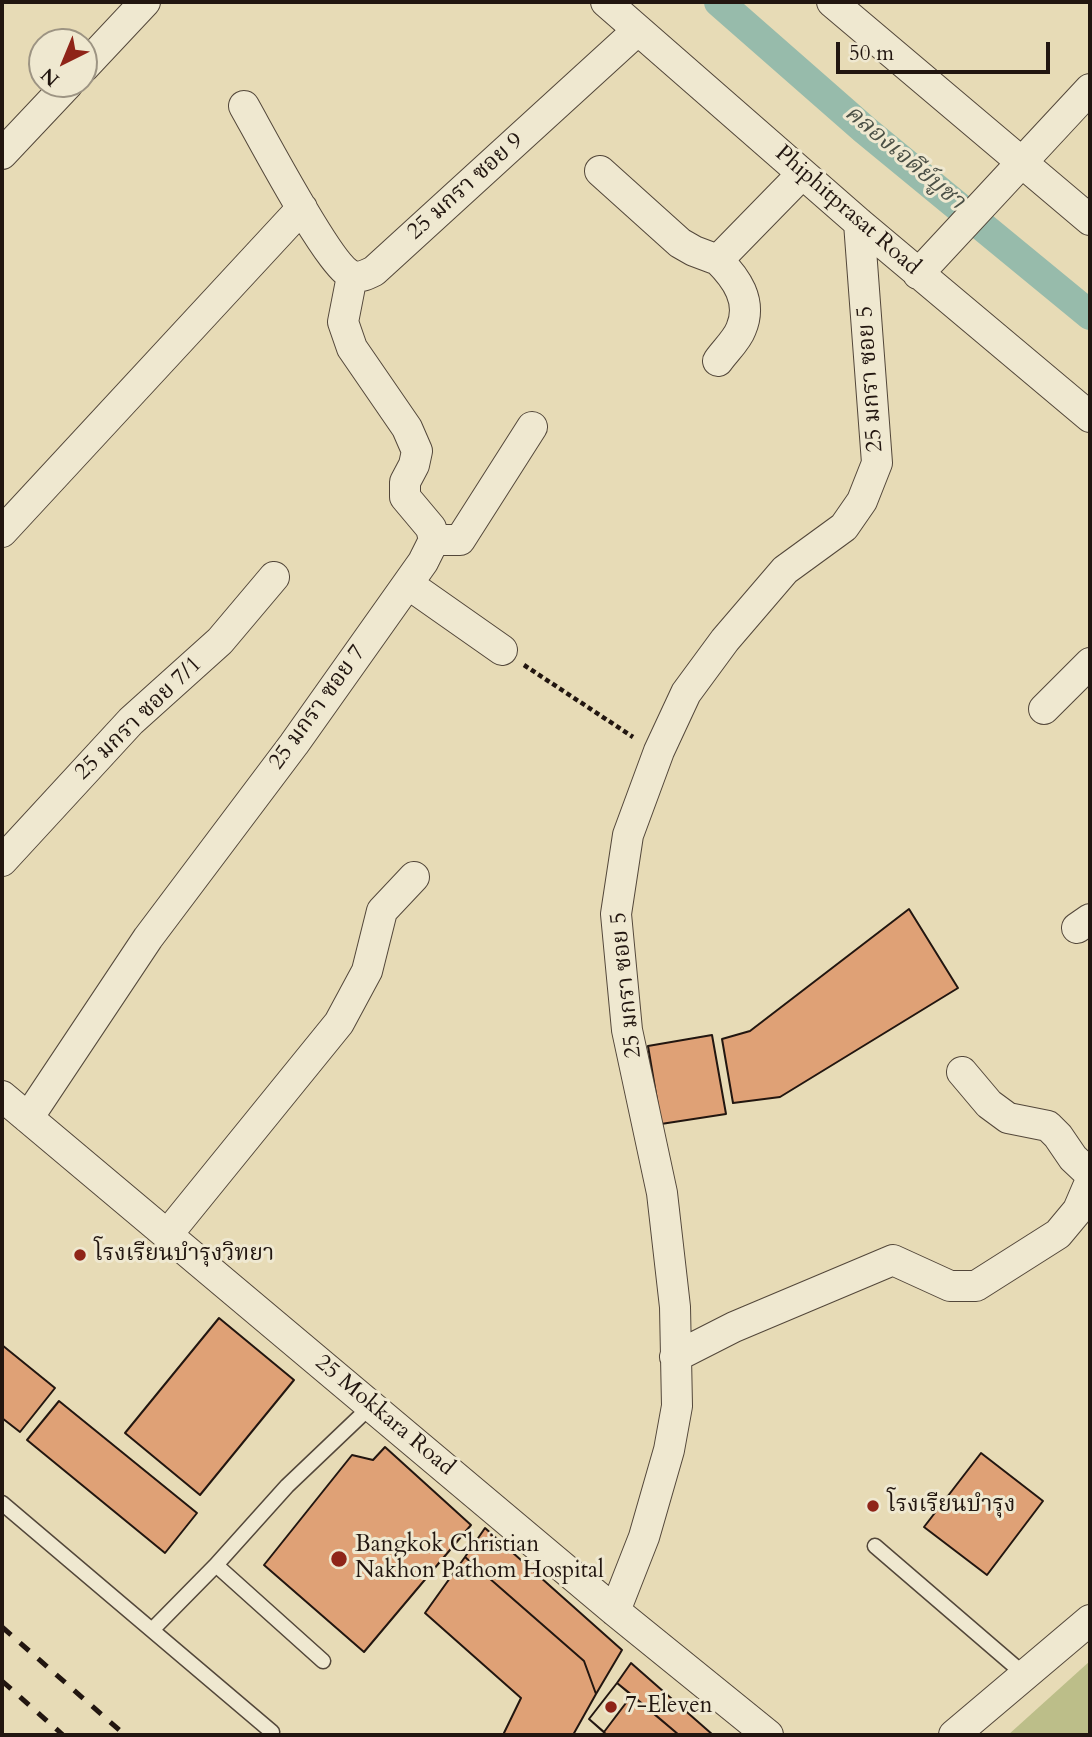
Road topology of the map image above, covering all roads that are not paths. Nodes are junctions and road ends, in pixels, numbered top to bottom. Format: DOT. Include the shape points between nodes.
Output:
graph roads {
  1 [pos="145,2"];
  2 [pos="606,2"];
  3 [pos="832,2"];
  4 [pos="638,30"];
  5 [pos="98,52"];
  6 [pos="1090,89"];
  7 [pos="55,98"];
  8 [pos="244,106"];
  9 [pos="2,154"];
  10 [pos="1022,163"];
  11 [pos="600,171"];
  12 [pos="802,174"];
  13 [pos="302,208"];
  14 [pos="1090,220"];
  15 [pos="859,223"];
  16 [pos="718,260"];
  17 [pos="928,264"];
  18 [pos="352,276"];
  19 [pos="718,361"];
  20 [pos="1090,417"];
  21 [pos="532,427"];
  22 [pos="2,532"];
  23 [pos="434,540"];
  24 [pos="274,577"];
  25 [pos="408,584"];
  26 [pos="502,650"];
  27 [pos="1090,663"];
  28 [pos="1044,709"];
  29 [pos="2,861"];
  30 [pos="414,877"];
  31 [pos="961,1072"];
  32 [pos="11,1110"];
  33 [pos="1090,1174"];
  34 [pos="1090,1181"];
  35 [pos="167,1235"];
  36 [pos="675,1357"];
  37 [pos="372,1406"];
  38 [pos="2,1503"];
  39 [pos="875,1546"];
  40 [pos="216,1565"];
  41 [pos="615,1611"];
  42 [pos="1090,1620"];
  43 [pos="152,1630"];
  44 [pos="323,1661"];
  45 [pos="1025,1675"];
  46 [pos="272,1732"];
  47 [pos="768,1735"];
  48 [pos="954,1735"];
  1 -- 5 [label="street"];
  2 -- 4 [label="street, Phiphitprasat Road"];
  3 -- 10 [label="street"];
  4 -- 12 [label="street, Phiphitprasat Road"];
  4 -- 18 [label="street, 25 มกรา ซอย 9" via="374,271"];
  6 -- 10 [label="street"];
  7 -- 9 [label="street"];
  8 -- 13 [label="street"];
  10 -- 14 [label="street"];
  10 -- 17 [label="street"];
  11 -- 16 [label="street" via="680,243"];
  12 -- 15 [label="street, Phiphitprasat Road"];
  12 -- 16 [label="street"];
  13 -- 18 [label="street" via="341,267"];
  13 -- 22 [label="street"];
  15 -- 17 [label="street, Phiphitprasat Road"];
  15 -- 36 [label="street, 25 มกรา ซอย 5" via="877,463 871,481 844,527 785,570 686,694 628,835 616,914 627,1030 662,1193 675,1307"];
  16 -- 19 [label="street" via="736,277 746,303 741,329"];
  17 -- 20 [label="street, Phiphitprasat Road"];
  18 -- 23 [label="street" via="343,321 352,348 407,428 417,451 405,482 405,497 431,528"];
  21 -- 23 [label="street" via="460,540"];
  23 -- 25 [label="street, 25 มกรา ซอย 7"];
  24 -- 29 [label="street, 25 มกรา ซอย 7/1" via="220,641 131,721"];
  25 -- 26 [label="street"];
  25 -- 32 [label="street, 25 มกรา ซอย 7" via="148,938"];
  27 -- 28 [label="street"];
  30 -- 35 [label="street" via="382,911 367,971 339,1023"];
  31 -- 33 [label="street" via="1008,1118 1048,1126"];
  32 -- 35 [label="street, 25 Mokkara Road"];
  34 -- 36 [label="street" via="1078,1210 1058,1234 976,1286 950,1286 893,1260"];
  35 -- 37 [label="street, 25 Mokkara Road"];
  36 -- 41 [label="street, 25 มกรา ซอย 5" via="677,1406 669,1450 644,1537"];
  37 -- 40 [label="lane" via="286,1486"];
  37 -- 41 [label="street, 25 Mokkara Road"];
  38 -- 43 [label="lane"];
  39 -- 45 [label="lane"];
  40 -- 43 [label="lane"];
  40 -- 44 [label="lane"];
  41 -- 47 [label="street, 25 Mokkara Road"];
  42 -- 45 [label="street"];
  43 -- 46 [label="lane"];
  45 -- 48 [label="street"];
}
